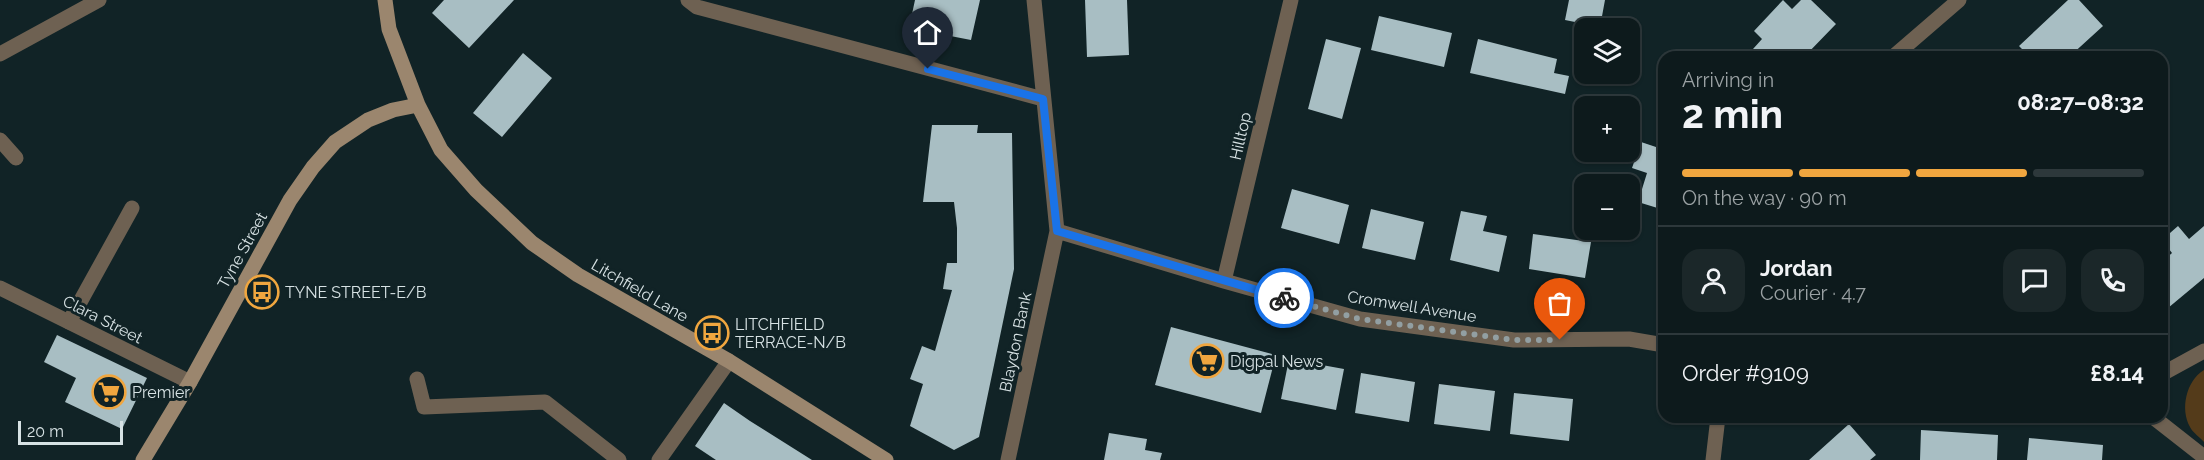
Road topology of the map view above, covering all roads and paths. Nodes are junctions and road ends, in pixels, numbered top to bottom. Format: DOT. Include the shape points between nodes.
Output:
graph roads {
  1 [pos="99,0"];
  2 [pos="385,0"];
  3 [pos="688,0"];
  4 [pos="1034,0"];
  5 [pos="1291,0"];
  6 [pos="1959,0"];
  7 [pos="1900,51"];
  8 [pos="0,54"];
  9 [pos="1043,99"];
  10 [pos="418,105"];
  11 [pos="0,140"];
  12 [pos="16,158"];
  13 [pos="132,208"];
  14 [pos="1057,231"];
  15 [pos="1224,281"];
  16 [pos="0,288"];
  17 [pos="69,322"];
  18 [pos="1658,344"];
  19 [pos="2204,351"];
  20 [pos="729,361"];
  21 [pos="2168,371"];
  22 [pos="417,380"];
  23 [pos="190,382"];
  24 [pos="1717,423"];
  25 [pos="2161,423"];
  26 [pos="2204,457"];
  27 [pos="143,460"];
  28 [pos="620,460"];
  29 [pos="659,460"];
  30 [pos="886,460"];
  31 [pos="1008,460"];
  32 [pos="1713,460"];
  1 -- 8 [label="street"];
  2 -- 10 [label="street, Litchfield Lane" via="389,29"];
  3 -- 9 [label="street" via="697,8"];
  4 -- 9 [label="street, Blaydon Bank"];
  5 -- 15 [label="street, Hilltop"];
  6 -- 7 [label="street"];
  9 -- 14 [label="street, Blaydon Bank"];
  10 -- 20 [label="street, Litchfield Lane" via="441,150 532,243 578,275"];
  10 -- 23 [label="street, Tyne Street" via="368,120 334,142 313,167 290,200"];
  11 -- 12 [label="street"];
  13 -- 17 [label="street"];
  14 -- 15 [label="street, Cromwell Avenue"];
  14 -- 31 [label="street, Blaydon Bank"];
  15 -- 18 [label="street, Cromwell Avenue" via="1360,319 1514,340 1629,339"];
  16 -- 17 [label="street, Clara Street"];
  17 -- 23 [label="street, Clara Street"];
  19 -- 21 [label="street"];
  20 -- 29 [label="street"];
  20 -- 30 [label="street, Litchfield Lane"];
  22 -- 28 [label="street" via="424,407 545,402"];
  23 -- 27 [label="street, Tyne Street"];
  24 -- 32 [label="street"];
  25 -- 26 [label="street"];
}
